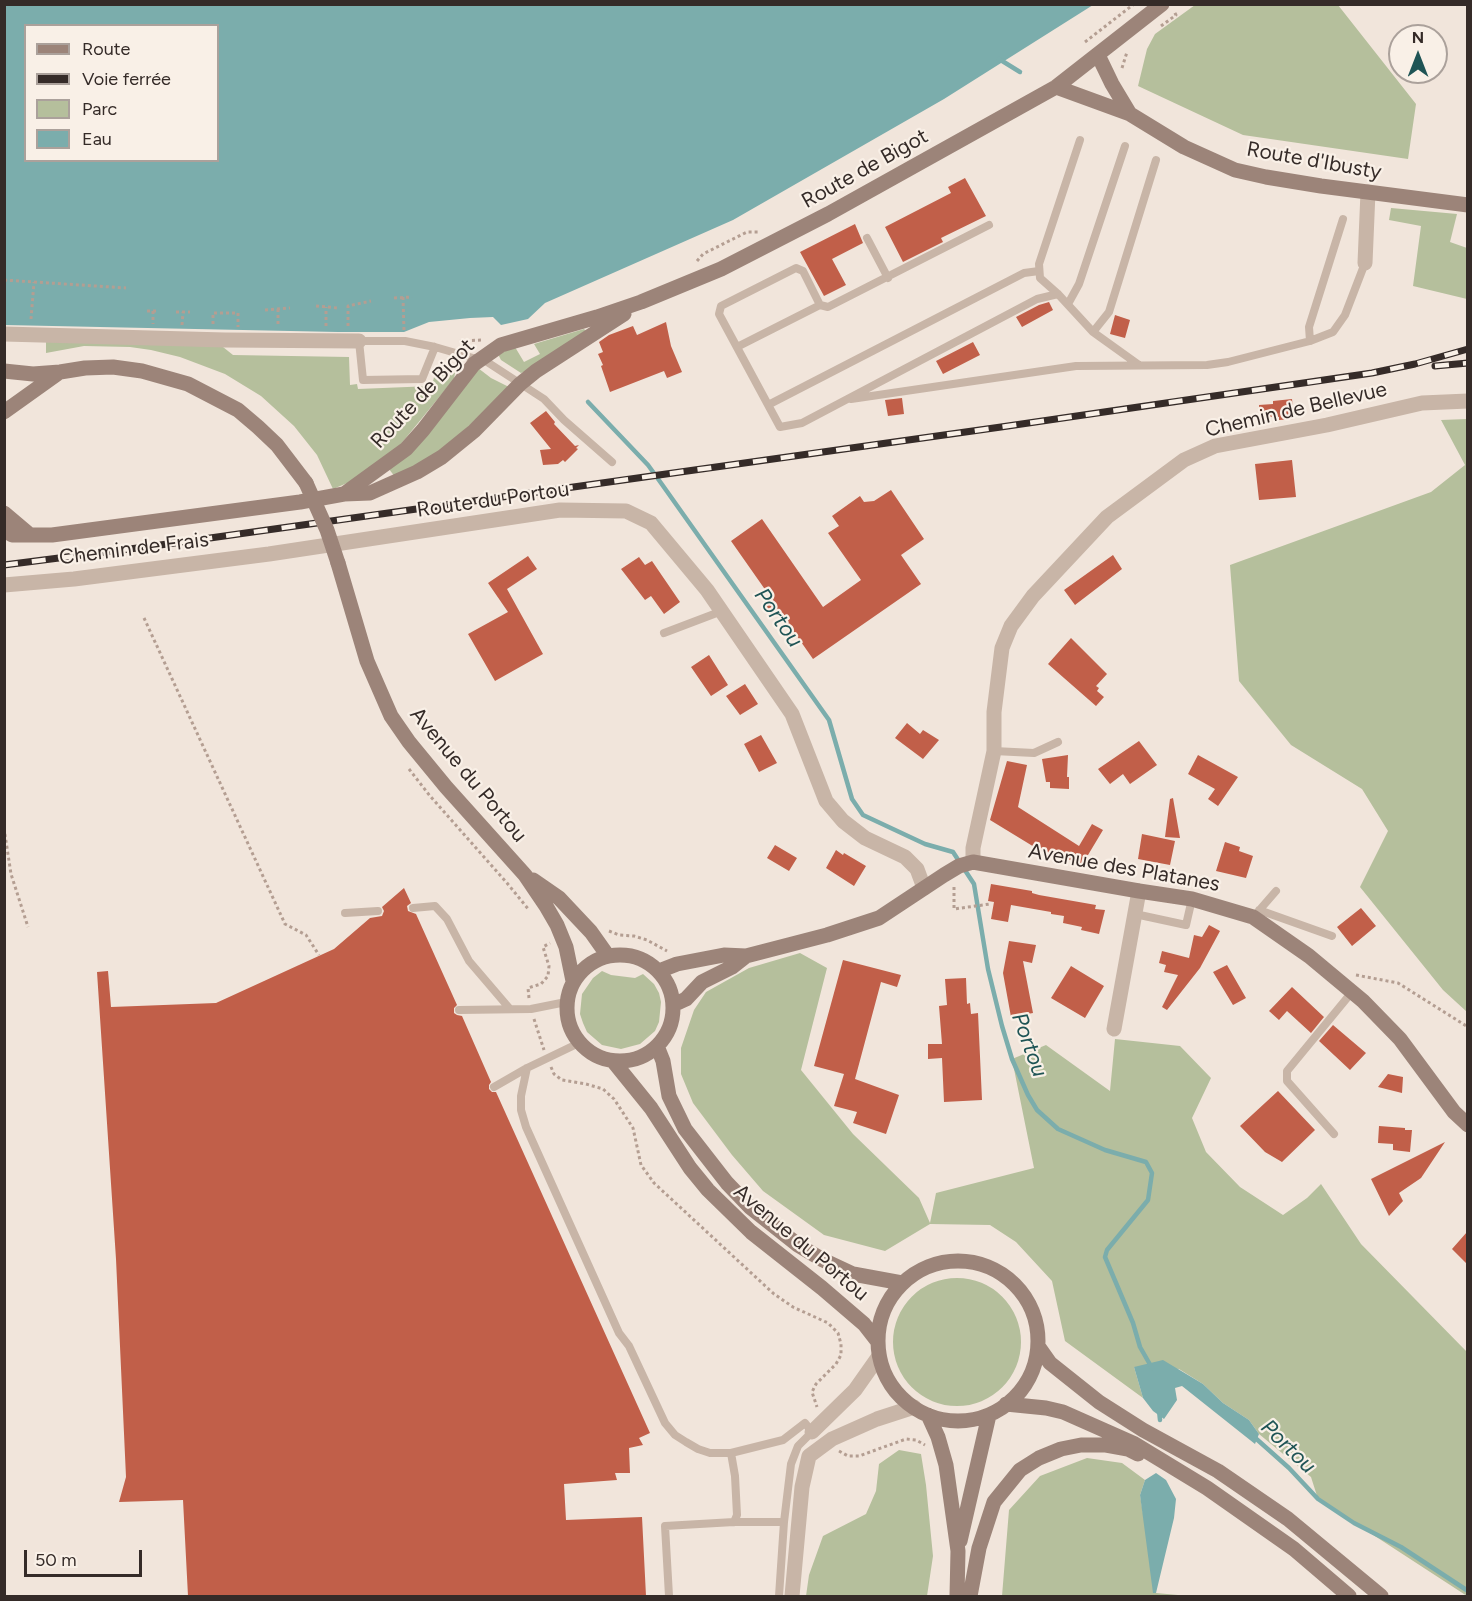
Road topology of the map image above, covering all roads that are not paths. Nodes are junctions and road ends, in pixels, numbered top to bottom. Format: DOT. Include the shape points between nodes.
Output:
graph roads {
  1 [pos="1162,4"];
  2 [pos="1098,55"];
  3 [pos="1056,87"];
  4 [pos="1130,114"];
  5 [pos="1080,140"];
  6 [pos="1125,146"];
  7 [pos="1156,160"];
  8 [pos="1368,192"];
  9 [pos="1467,205"];
  10 [pos="1343,219"];
  11 [pos="989,225"];
  12 [pos="867,238"];
  13 [pos="1365,263"];
  14 [pos="1039,271"];
  15 [pos="888,278"];
  16 [pos="1058,294"];
  17 [pos="641,302"];
  18 [pos="1068,304"];
  19 [pos="820,305"];
  20 [pos="1093,332"];
  21 [pos="4,334"];
  22 [pos="354,337"];
  23 [pos="1310,341"];
  24 [pos="435,347"];
  25 [pos="737,348"];
  26 [pos="481,358"];
  27 [pos="1139,365"];
  28 [pos="4,370"];
  29 [pos="60,372"];
  30 [pos="520,384"];
  31 [pos="844,400"];
  32 [pos="1467,401"];
  33 [pos="768,405"];
  34 [pos="4,412"];
  35 [pos="612,462"];
  36 [pos="344,494"];
  37 [pos="4,513"];
  38 [pos="4,530"];
  39 [pos="30,535"];
  40 [pos="268,554"];
  41 [pos="4,585"];
  42 [pos="722,611"];
  43 [pos="664,633"];
  44 [pos="1058,742"];
  45 [pos="994,751"];
  46 [pos="973,862"];
  47 [pos="525,875"];
  48 [pos="924,888"];
  49 [pos="1139,891"];
  50 [pos="1276,891"];
  51 [pos="1192,899"];
  52 [pos="413,908"];
  53 [pos="378,911"];
  54 [pos="345,913"];
  55 [pos="1135,914"];
  56 [pos="1256,914"];
  57 [pos="1332,936"];
  58 [pos="608,956"];
  59 [pos="746,956"];
  60 [pos="659,971"];
  61 [pos="573,981"];
  62 [pos="1347,988"];
  63 [pos="566,1002"];
  64 [pos="673,1005"];
  65 [pos="510,1009"];
  66 [pos="459,1010"];
  67 [pos="1114,1029"];
  68 [pos="579,1043"];
  69 [pos="657,1046"];
  70 [pos="613,1061"];
  71 [pos="527,1068"];
  72 [pos="494,1087"];
  73 [pos="1467,1125"];
  74 [pos="1334,1134"];
  75 [pos="902,1283"];
  76 [pos="1038,1346"];
  77 [pos="878,1349"];
  78 [pos="1006,1404"];
  79 [pos="914,1407"];
  80 [pos="928,1415"];
  81 [pos="989,1415"];
  82 [pos="812,1432"];
  83 [pos="732,1453"];
  84 [pos="1207,1488"];
  85 [pos="734,1522"];
  86 [pos="784,1522"];
  87 [pos="958,1551"];
  88 [pos="669,1596"];
  89 [pos="779,1596"];
  90 [pos="792,1596"];
  91 [pos="957,1596"];
  92 [pos="970,1596"];
  93 [pos="1349,1596"];
  94 [pos="1381,1596"];
  1 -- 2 [label="main road, Route de Bigot"];
  2 -- 3 [label="main road, Route de Bigot"];
  2 -- 4 [label="main road"];
  3 -- 4 [label="main road, Route d'Ibusty"];
  3 -- 17 [label="main road, Route de Bigot" via="828,214 721,269"];
  4 -- 8 [label="main road, Route d'Ibusty" via="1184,147 1235,170"];
  5 -- 14 [label="lane"];
  6 -- 18 [label="lane" via="1079,284"];
  7 -- 20 [label="lane" via="1109,312"];
  8 -- 9 [label="main road, Route d'Ibusty"];
  8 -- 13 [label="street"];
  10 -- 23 [label="lane" via="1310,327"];
  11 -- 15 [label="lane"];
  12 -- 15 [label="lane"];
  13 -- 23 [label="lane" via="1346,315 1333,332"];
  14 -- 16 [label="lane" via="1040,278"];
  14 -- 33 [label="lane" via="1024,273"];
  15 -- 19 [label="lane" via="828,307"];
  16 -- 18 [label="lane"];
  16 -- 31 [label="lane" via="1037,299"];
  17 -- 26 [label="main road, Route de Bigot" via="519,338"];
  17 -- 30 [label="main road, Route de Bigot"];
  18 -- 20 [label="lane"];
  19 -- 25 [label="lane"];
  19 -- 25 [label="lane" via="803,271 796,268 721,306 719,314"];
  20 -- 27 [label="lane"];
  21 -- 22 [label="street" via="238,341"];
  22 -- 24 [label="lane"];
  22 -- 24 [label="lane" via="363,380 422,379"];
  23 -- 27 [label="lane" via="1207,365"];
  24 -- 26 [label="lane"];
  25 -- 33 [label="lane"];
  26 -- 30 [label="lane"];
  26 -- 36 [label="main road, Route de Bigot" via="406,449"];
  27 -- 31 [label="lane" via="1076,366"];
  28 -- 29 [label="main road, Avenue du Portou"];
  29 -- 34 [label="main road"];
  29 -- 47 [label="main road, Avenue du Portou, bridge" via="113,368 142,371 188,384 238,410 277,445 306,483 327,530 367,661 391,716 446,787"];
  30 -- 35 [label="lane" via="544,399"];
  30 -- 36 [label="main road, Route de Bigot" via="442,457 370,493"];
  31 -- 33 [label="lane" via="802,423 780,427"];
  32 -- 45 [label="street, Chemin de Bellevue" via="1422,403 1215,446 1184,460 1154,481 1107,517 1033,596 1011,626 1002,648 994,712"];
  36 -- 39 [label="main road, Route de Bigot"];
  37 -- 39 [label="main road"];
  38 -- 39 [label="main road, Route de Bigot" via="12,535"];
  40 -- 41 [label="street, Chemin de Frais"];
  40 -- 42 [label="street, Route du Portou" via="560,510 626,510 651,523"];
  42 -- 43 [label="lane"];
  42 -- 48 [label="street, Route du Portou" via="792,714 826,801 865,838 905,857 917,869"];
  44 -- 45 [label="lane" via="1034,753"];
  45 -- 46 [label="street, Chemin de Bellevue"];
  46 -- 48 [label="main road" via="953,877"];
  46 -- 49 [label="main road, Avenue des Platanes"];
  47 -- 58 [label="main road, Avenue du Portou" via="559,898"];
  47 -- 61 [label="main road, Avenue du Portou" via="557,925"];
  48 -- 59 [label="main road" via="879,918"];
  49 -- 51 [label="main road, Avenue des Platanes"];
  49 -- 55 [label="street"];
  50 -- 56 [label="lane"];
  51 -- 55 [label="lane" via="1186,925"];
  51 -- 56 [label="main road, Avenue des Platanes"];
  52 -- 65 [label="lane" via="435,906 447,919 469,961"];
  53 -- 54 [label="lane"];
  55 -- 67 [label="street"];
  56 -- 57 [label="lane"];
  56 -- 62 [label="main road, Avenue des Platanes"];
  58 -- 60 [label="main road" via="636,957"];
  58 -- 61 [label="main road" via="594,961"];
  59 -- 60 [label="main road" via="724,955"];
  59 -- 64 [label="main road"];
  60 -- 64 [label="main road"];
  61 -- 63 [label="main road"];
  62 -- 73 [label="main road, Avenue des Platanes" via="1400,1039"];
  62 -- 74 [label="lane" via="1287,1071 1287,1081"];
  63 -- 65 [label="lane"];
  63 -- 68 [label="main road" via="569,1023"];
  64 -- 69 [label="main road" via="672,1020"];
  65 -- 66 [label="lane"];
  68 -- 70 [label="main road" via="600,1058"];
  68 -- 71 [label="lane"];
  69 -- 70 [label="main road" via="637,1058"];
  69 -- 75 [label="main road, Avenue du Portou" via="669,1096 685,1129 750,1207 823,1260 853,1274"];
  70 -- 77 [label="main road, Avenue du Portou" via="708,1190 751,1233 864,1324"];
  71 -- 72 [label="lane"];
  71 -- 83 [label="lane" via="520,1096 526,1127 665,1423 675,1435 698,1449"];
  75 -- 76 [label="main road" via="925,1268 952,1261 979,1263 1004,1275 1023,1294 1035,1319"];
  75 -- 77 [label="main road" via="880,1320"];
  76 -- 78 [label="main road" via="1033,1369"];
  76 -- 94 [label="main road" via="1050,1363 1099,1402 1218,1471 1288,1519"];
  77 -- 79 [label="main road" via="886,1376 898,1394"];
  77 -- 82 [label="street" via="855,1390"];
  78 -- 81 [label="main road"];
  78 -- 84 [label="main road" via="1046,1408 1089,1422 1133,1443"];
  79 -- 80 [label="main road"];
  79 -- 90 [label="street" via="832,1439 809,1456 802,1487"];
  80 -- 81 [label="main road" via="948,1420"];
  80 -- 87 [label="main road" via="946,1465"];
  81 -- 87 [label="main road"];
  82 -- 83 [label="lane" via="805,1423 783,1440"];
  82 -- 86 [label="lane" via="798,1446 791,1464"];
  83 -- 85 [label="lane" via="737,1515"];
  84 -- 92 [label="main road" via="1128,1449 1106,1445 1061,1449 1039,1458 1020,1470 994,1502 979,1548"];
  84 -- 93 [label="main road" via="1294,1549"];
  85 -- 86 [label="lane"];
  85 -- 88 [label="lane" via="665,1526"];
  86 -- 89 [label="lane"];
  87 -- 91 [label="main road"];
}
